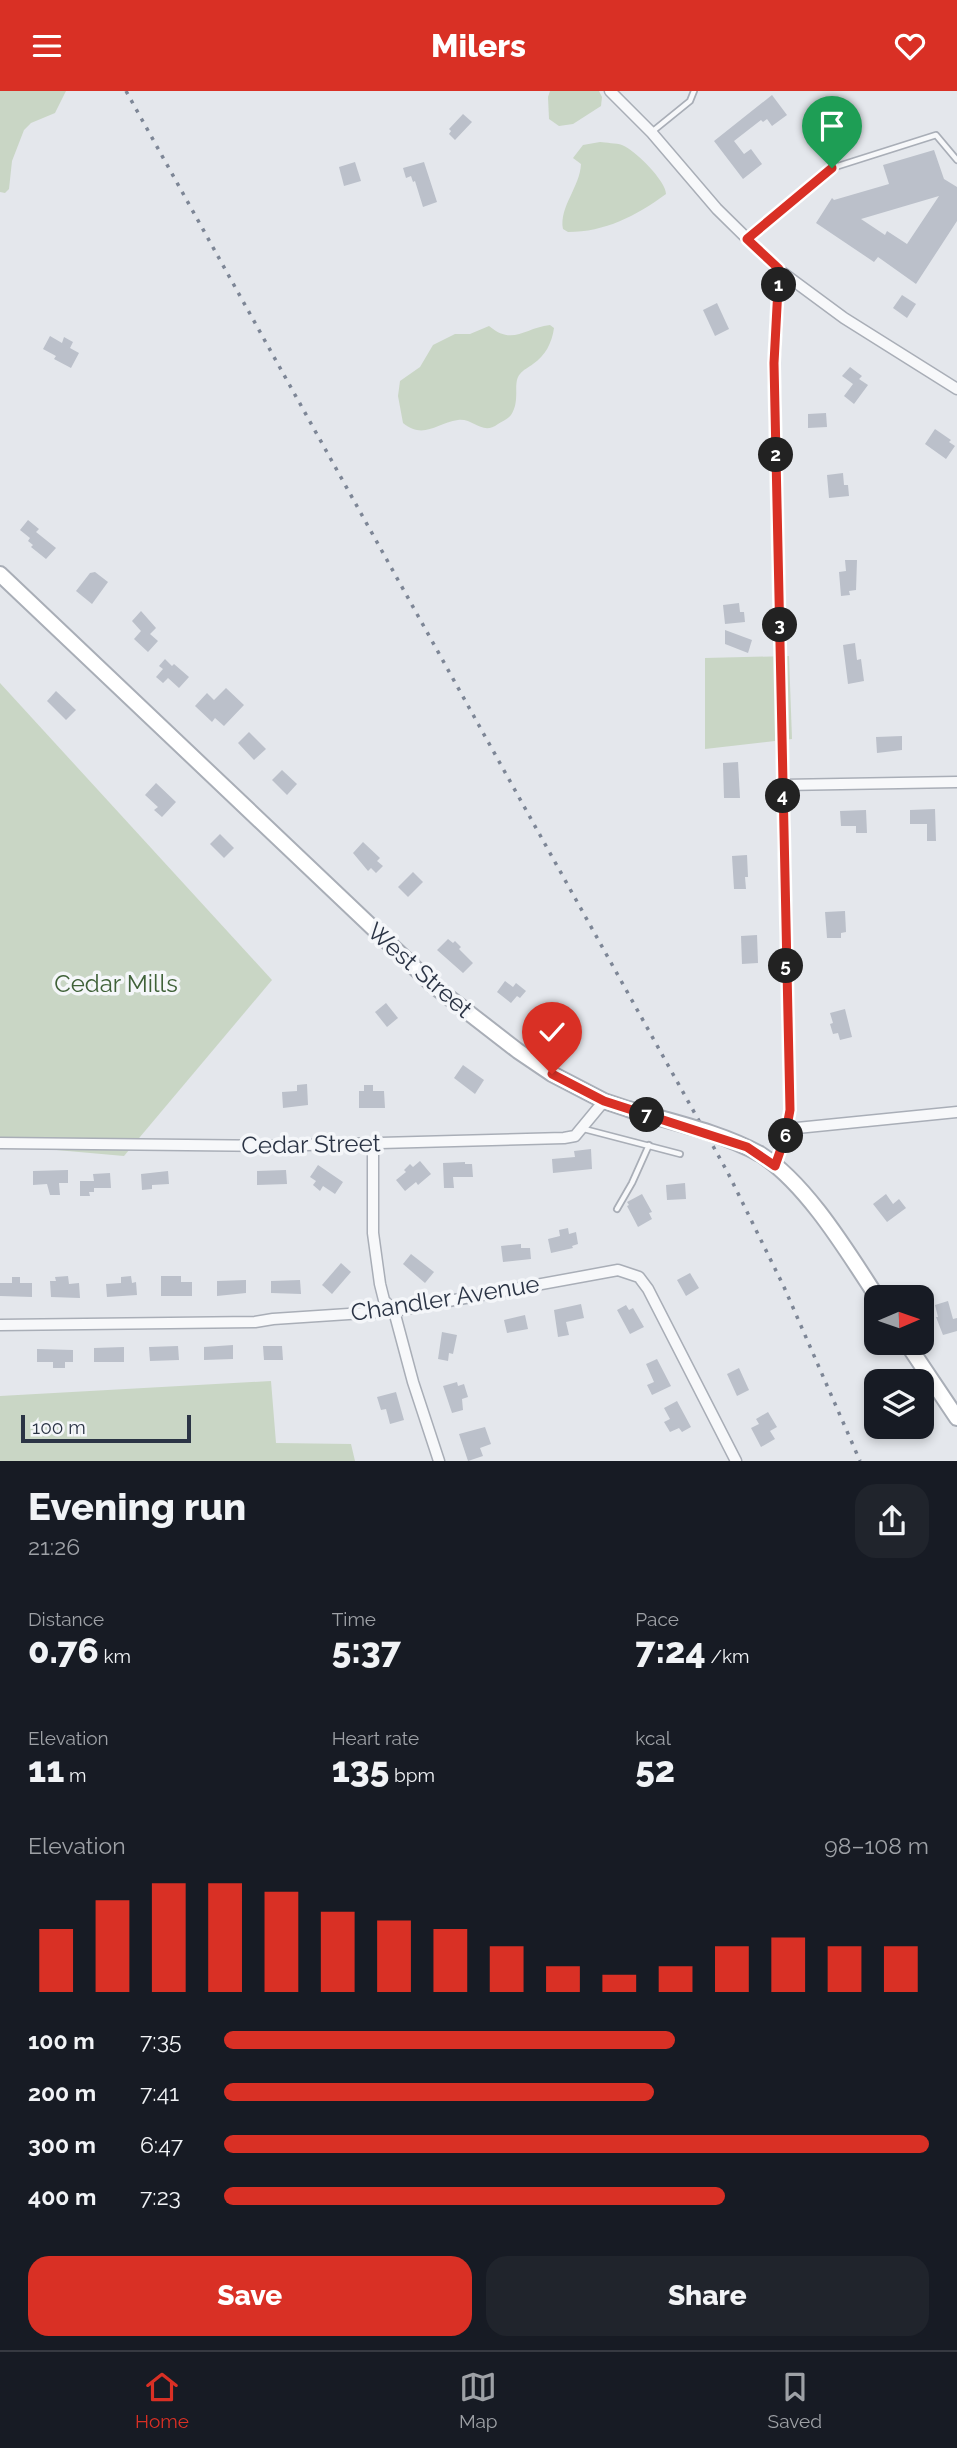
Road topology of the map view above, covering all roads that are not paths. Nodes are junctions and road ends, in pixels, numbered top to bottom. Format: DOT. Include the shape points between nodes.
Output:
graph roads {
  1 [pos="610,91"];
  2 [pos="694,91"];
  3 [pos="652,133"];
  4 [pos="957,160"];
  5 [pos="747,239"];
  6 [pos="779,269"];
  7 [pos="957,389"];
  8 [pos="0,575"];
  9 [pos="957,782"];
  10 [pos="783,785"];
  11 [pos="604,1101"];
  12 [pos="957,1112"];
  13 [pos="584,1129"];
  14 [pos="787,1129"];
  15 [pos="0,1143"];
  16 [pos="373,1143"];
  17 [pos="649,1146"];
  18 [pos="680,1154"];
  19 [pos="775,1166"];
  20 [pos="617,1209"];
  21 [pos="869,1285"];
  22 [pos="394,1311"];
  23 [pos="0,1325"];
  24 [pos="915,1355"];
  25 [pos="957,1417"];
  26 [pos="439,1461"];
  27 [pos="736,1461"];
  1 -- 3 [label="street"];
  2 -- 3 [label="lane" via="690,101"];
  3 -- 5 [label="street"];
  4 -- 5 [label="lane" via="936,135 832,168"];
  5 -- 6 [label="street"];
  6 -- 7 [label="street" via="844,319"];
  6 -- 10 [label="street" via="774,363"];
  8 -- 11 [label="main road, West Street" via="434,986 552,1074"];
  9 -- 10 [label="street"];
  10 -- 14 [label="street"];
  11 -- 13 [label="street"];
  11 -- 19 [label="main road, West Street, bridge" via="747,1147"];
  12 -- 14 [label="street"];
  13 -- 16 [label="street, Cedar Street" via="564,1138"];
  13 -- 17 [label="lane"];
  14 -- 19 [label="street"];
  15 -- 16 [label="street, Cedar Street"];
  16 -- 22 [label="street" via="376,1258 384,1300"];
  17 -- 18 [label="lane"];
  17 -- 20 [label="lane"];
  19 -- 21 [label="main road, West Street" via="811,1201"];
  22 -- 23 [label="street, Chandler Avenue" via="255,1322"];
  22 -- 26 [label="street"];
  22 -- 27 [label="street, Chandler Avenue" via="618,1270 639,1277"];
  24 -- 25 [label="main road"];
}
